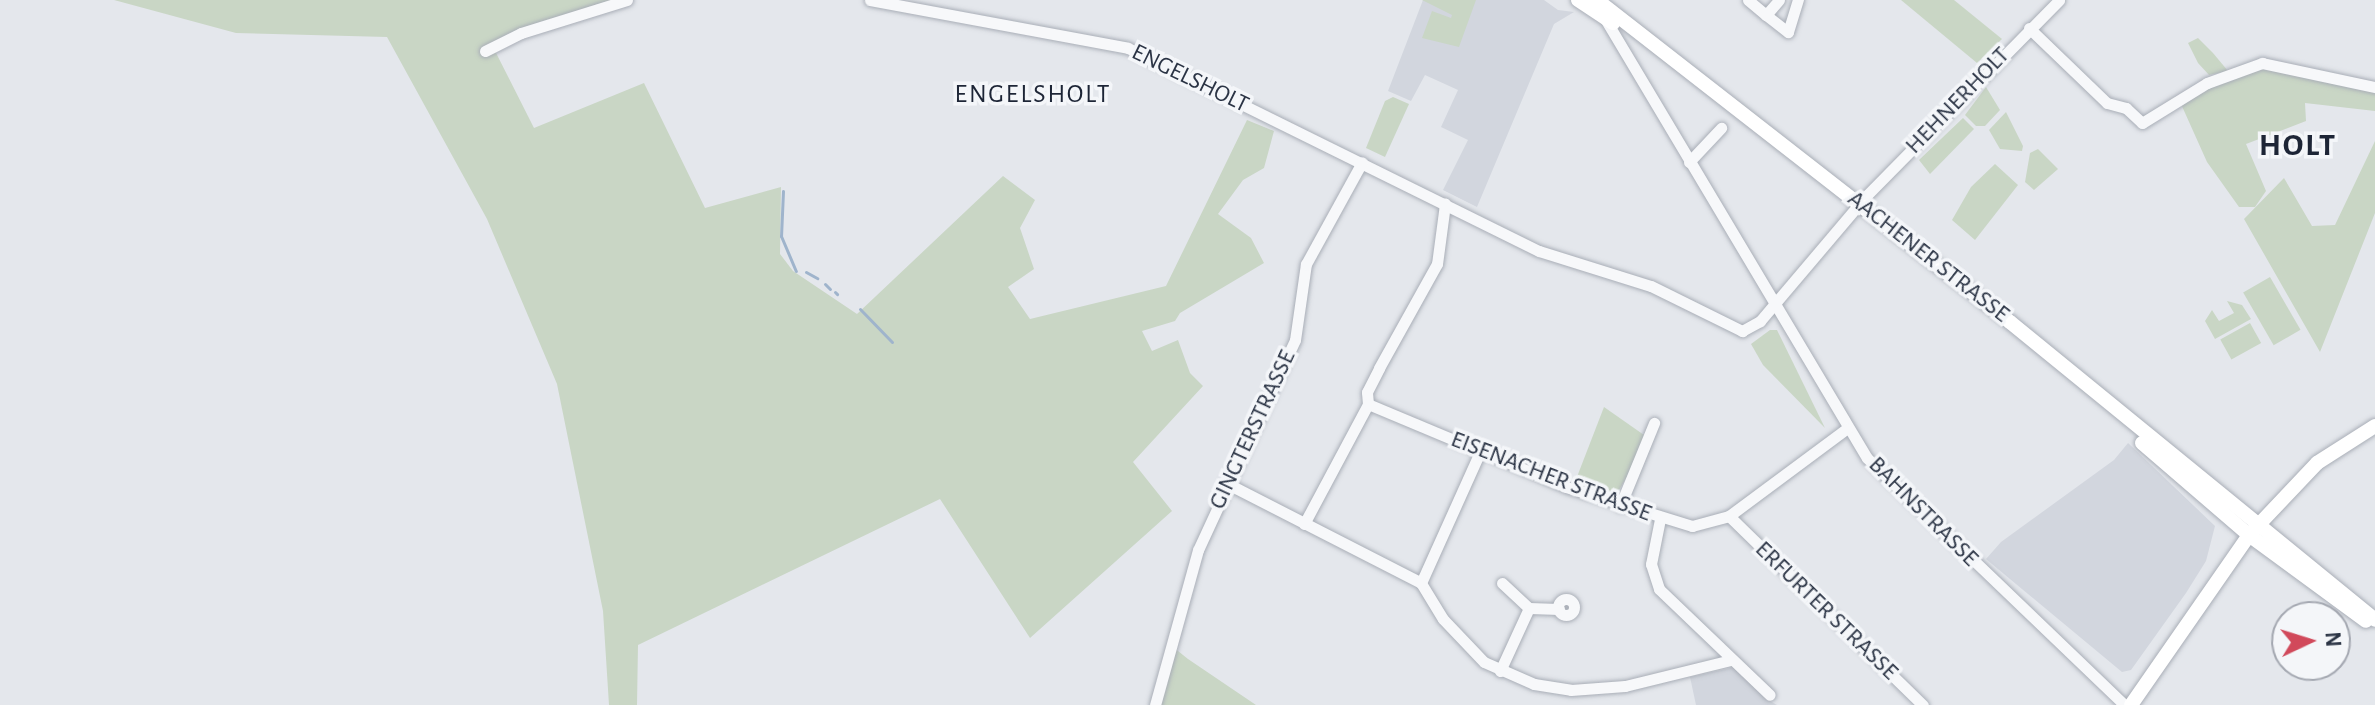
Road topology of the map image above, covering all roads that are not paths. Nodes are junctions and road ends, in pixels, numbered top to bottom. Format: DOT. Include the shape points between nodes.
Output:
graph roads {
  1 [pos="627,0"];
  2 [pos="870,0"];
  3 [pos="1576,0"];
  4 [pos="1595,0"];
  5 [pos="1748,0"];
  6 [pos="1779,0"];
  7 [pos="1798,0"];
  8 [pos="2059,0"];
  9 [pos="1766,15"];
  10 [pos="1604,17"];
  11 [pos="2029,28"];
  12 [pos="1616,42"];
  13 [pos="485,51"];
  14 [pos="2375,87"];
  15 [pos="1757,124"];
  16 [pos="1721,128"];
  17 [pos="1362,162"];
  18 [pos="1689,162"];
  19 [pos="1859,203"];
  20 [pos="1445,204"];
  21 [pos="1774,301"];
  22 [pos="1368,404"];
  23 [pos="1654,423"];
  24 [pos="2375,426"];
  25 [pos="1846,429"];
  26 [pos="1479,454"];
  27 [pos="1226,483"];
  28 [pos="1620,506"];
  29 [pos="1729,516"];
  30 [pos="1660,519"];
  31 [pos="1304,524"];
  32 [pos="2254,529"];
  33 [pos="1421,583"];
  34 [pos="1502,583"];
  35 [pos="1529,608"];
  36 [pos="1559,609"];
  37 [pos="2375,620"];
  38 [pos="2375,627"];
  39 [pos="1731,660"];
  40 [pos="1500,671"];
  41 [pos="1770,695"];
  42 [pos="1155,705"];
  43 [pos="1923,705"];
  44 [pos="2125,705"];
  45 [pos="2131,705"];
  1 -- 13 [label="street" via="521,33"];
  2 -- 17 [label="street, ENGELSHOLT" via="1128,48"];
  3 -- 10 [label="main road, AACHENER STRASSE"];
  3 -- 12 [label="street, BAHNSTRASSE"];
  4 -- 10 [label="street, BAHNSTRASSE"];
  4 -- 15 [label="main road, AACHENER STRASSE"];
  5 -- 9 [label="street"];
  6 -- 9 [label="street"];
  7 -- 9 [label="street" via="1788,32"];
  8 -- 11 [label="street, HEHNERHOLT"];
  10 -- 12 [label="street, BAHNSTRASSE"];
  10 -- 15 [label="main road, AACHENER STRASSE"];
  11 -- 14 [label="street" via="2107,103 2126,108 2142,123 2207,83 2262,63"];
  11 -- 19 [label="street, HEHNERHOLT"];
  12 -- 18 [label="street, BAHNSTRASSE"];
  15 -- 19 [label="main road, AACHENER STRASSE"];
  16 -- 18 [label="street"];
  17 -- 20 [label="street, ENGELSHOLT"];
  17 -- 27 [label="street, GINGTERSTRASSE" via="1306,264 1295,340 1278,387"];
  18 -- 21 [label="street, BAHNSTRASSE"];
  19 -- 21 [label="street, ENGELSHOLT"];
  19 -- 32 [label="main road, AACHENER STRASSE"];
  20 -- 21 [label="street, ENGELSHOLT" via="1539,251 1651,286 1731,329 1742,331 1760,321"];
  20 -- 22 [label="street" via="1437,264 1367,392"];
  21 -- 25 [label="street, BAHNSTRASSE"];
  22 -- 26 [label="street, EISENACHER STRASSE"];
  22 -- 31 [label="street"];
  23 -- 28 [label="street"];
  24 -- 32 [label="main road" via="2324,457"];
  25 -- 29 [label="street, EISENACHER STRASSE"];
  25 -- 44 [label="street, BAHNSTRASSE" via="1884,478"];
  26 -- 28 [label="street, EISENACHER STRASSE"];
  26 -- 33 [label="street"];
  27 -- 31 [label="street"];
  27 -- 42 [label="street, GINGTERSTRASSE" via="1190,576"];
  28 -- 30 [label="street, EISENACHER STRASSE"];
  29 -- 30 [label="street, EISENACHER STRASSE" via="1692,526"];
  29 -- 43 [label="street, ERFURTER STRASSE"];
  30 -- 39 [label="street" via="1651,564 1659,589"];
  31 -- 33 [label="street"];
  32 -- 37 [label="main road, AACHENER STRASSE"];
  32 -- 38 [label="main road, AACHENER STRASSE" via="2336,604"];
  32 -- 45 [label="main road"];
  33 -- 40 [label="street" via="1443,619"];
  34 -- 35 [label="street"];
  35 -- 36 [label="street"];
  35 -- 40 [label="street"];
  39 -- 40 [label="street" via="1625,686 1571,690"];
  39 -- 41 [label="street"];
}
